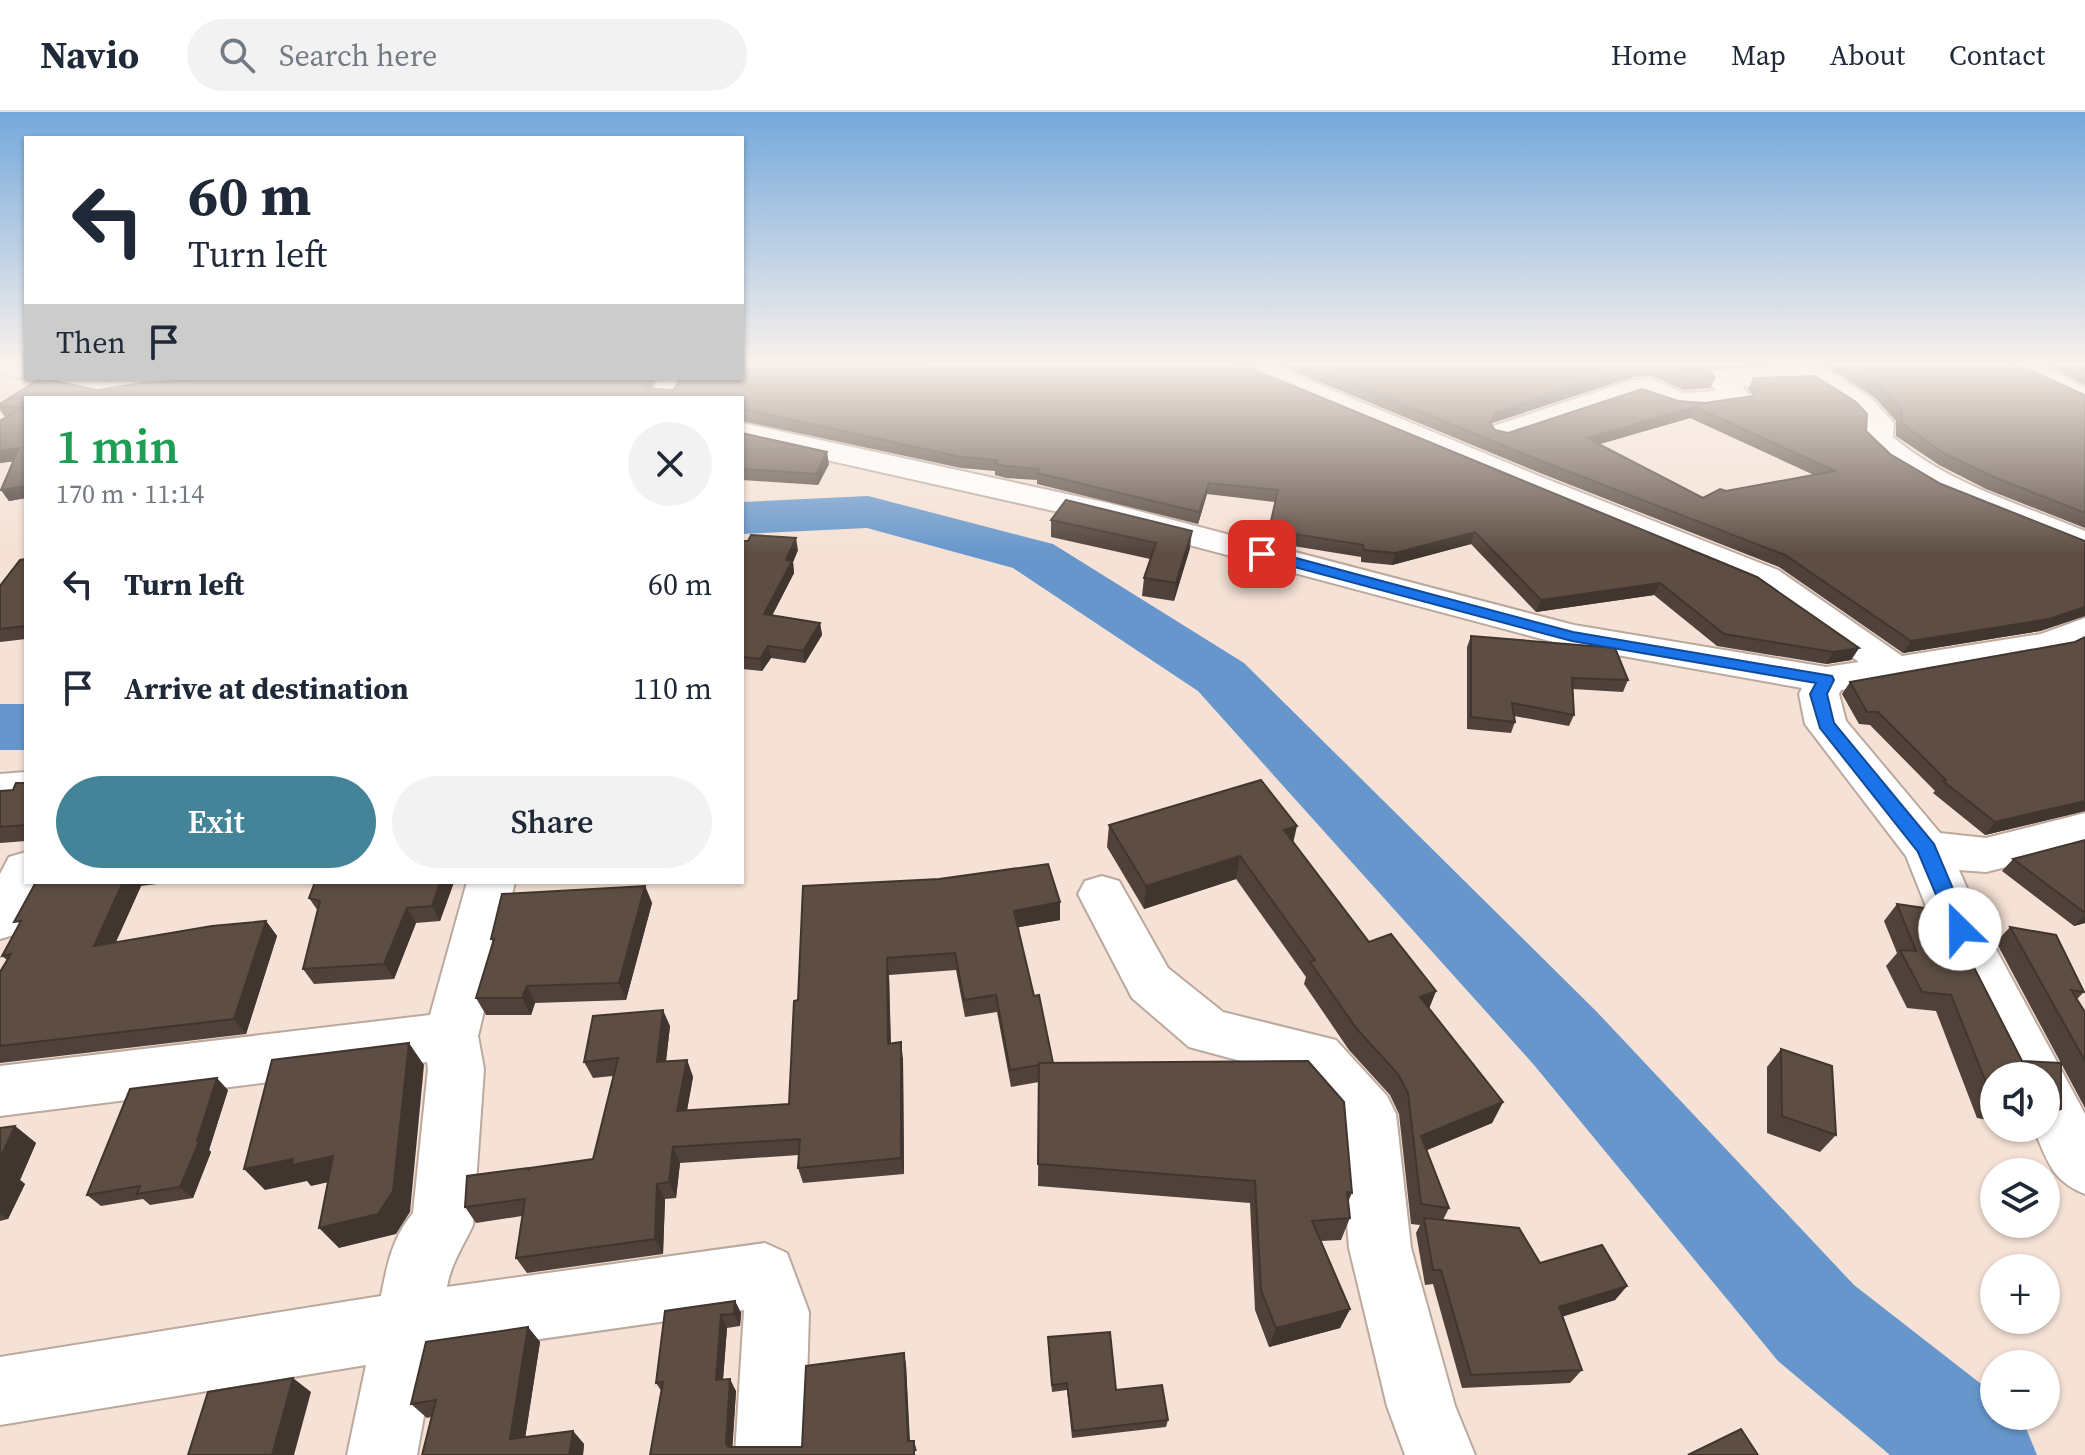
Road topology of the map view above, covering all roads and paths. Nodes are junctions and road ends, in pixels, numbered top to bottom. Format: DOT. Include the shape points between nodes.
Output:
graph roads {
  1 [pos="1399,429"];
  2 [pos="1514,429"];
  3 [pos="1879,429"];
  4 [pos="744,432"];
  5 [pos="1504,432"];
  6 [pos="2085,543"];
  7 [pos="2085,629"];
  8 [pos="1895,669"];
  9 [pos="1826,680"];
  10 [pos="24,787"];
  11 [pos="0,789"];
  12 [pos="2085,830"];
  13 [pos="1927,849"];
  14 [pos="24,874"];
  15 [pos="490,884"];
  16 [pos="1102,894"];
  17 [pos="0,920"];
  18 [pos="451,1036"];
  19 [pos="2029,1062"];
  20 [pos="0,1091"];
  21 [pos="2060,1124"];
  22 [pos="2085,1166"];
  23 [pos="407,1325"];
  24 [pos="0,1391"];
  25 [pos="382,1455"];
  26 [pos="770,1455"];
  27 [pos="1440,1455"];
  1 -- 8 [label="street" via="1765,578"];
  2 -- 5 [label="street"];
  3 -- 6 [label="street" via="1878,440 1889,452 1963,492"];
  4 -- 9 [label="street" via="1108,513 1572,636"];
  7 -- 8 [label="street" via="2050,644"];
  8 -- 9 [label="street"];
  9 -- 13 [label="street" via="1819,694 1826,724"];
  10 -- 11 [label="street"];
  12 -- 13 [label="street" via="1986,855"];
  13 -- 19 [label="street" via="1960,929"];
  14 -- 17 [label="street"];
  15 -- 18 [label="street"];
  16 -- 27 [label="street" via="1150,983 1208,1031 1317,1057 1367,1114 1380,1248 1421,1406"];
  18 -- 20 [label="street"];
  18 -- 23 [label="street" via="456,1069 442,1225 422,1250"];
  21 -- 22 [label="street"];
  23 -- 24 [label="street"];
  23 -- 25 [label="street"];
  23 -- 26 [label="street" via="765,1275 777,1312"];
}
